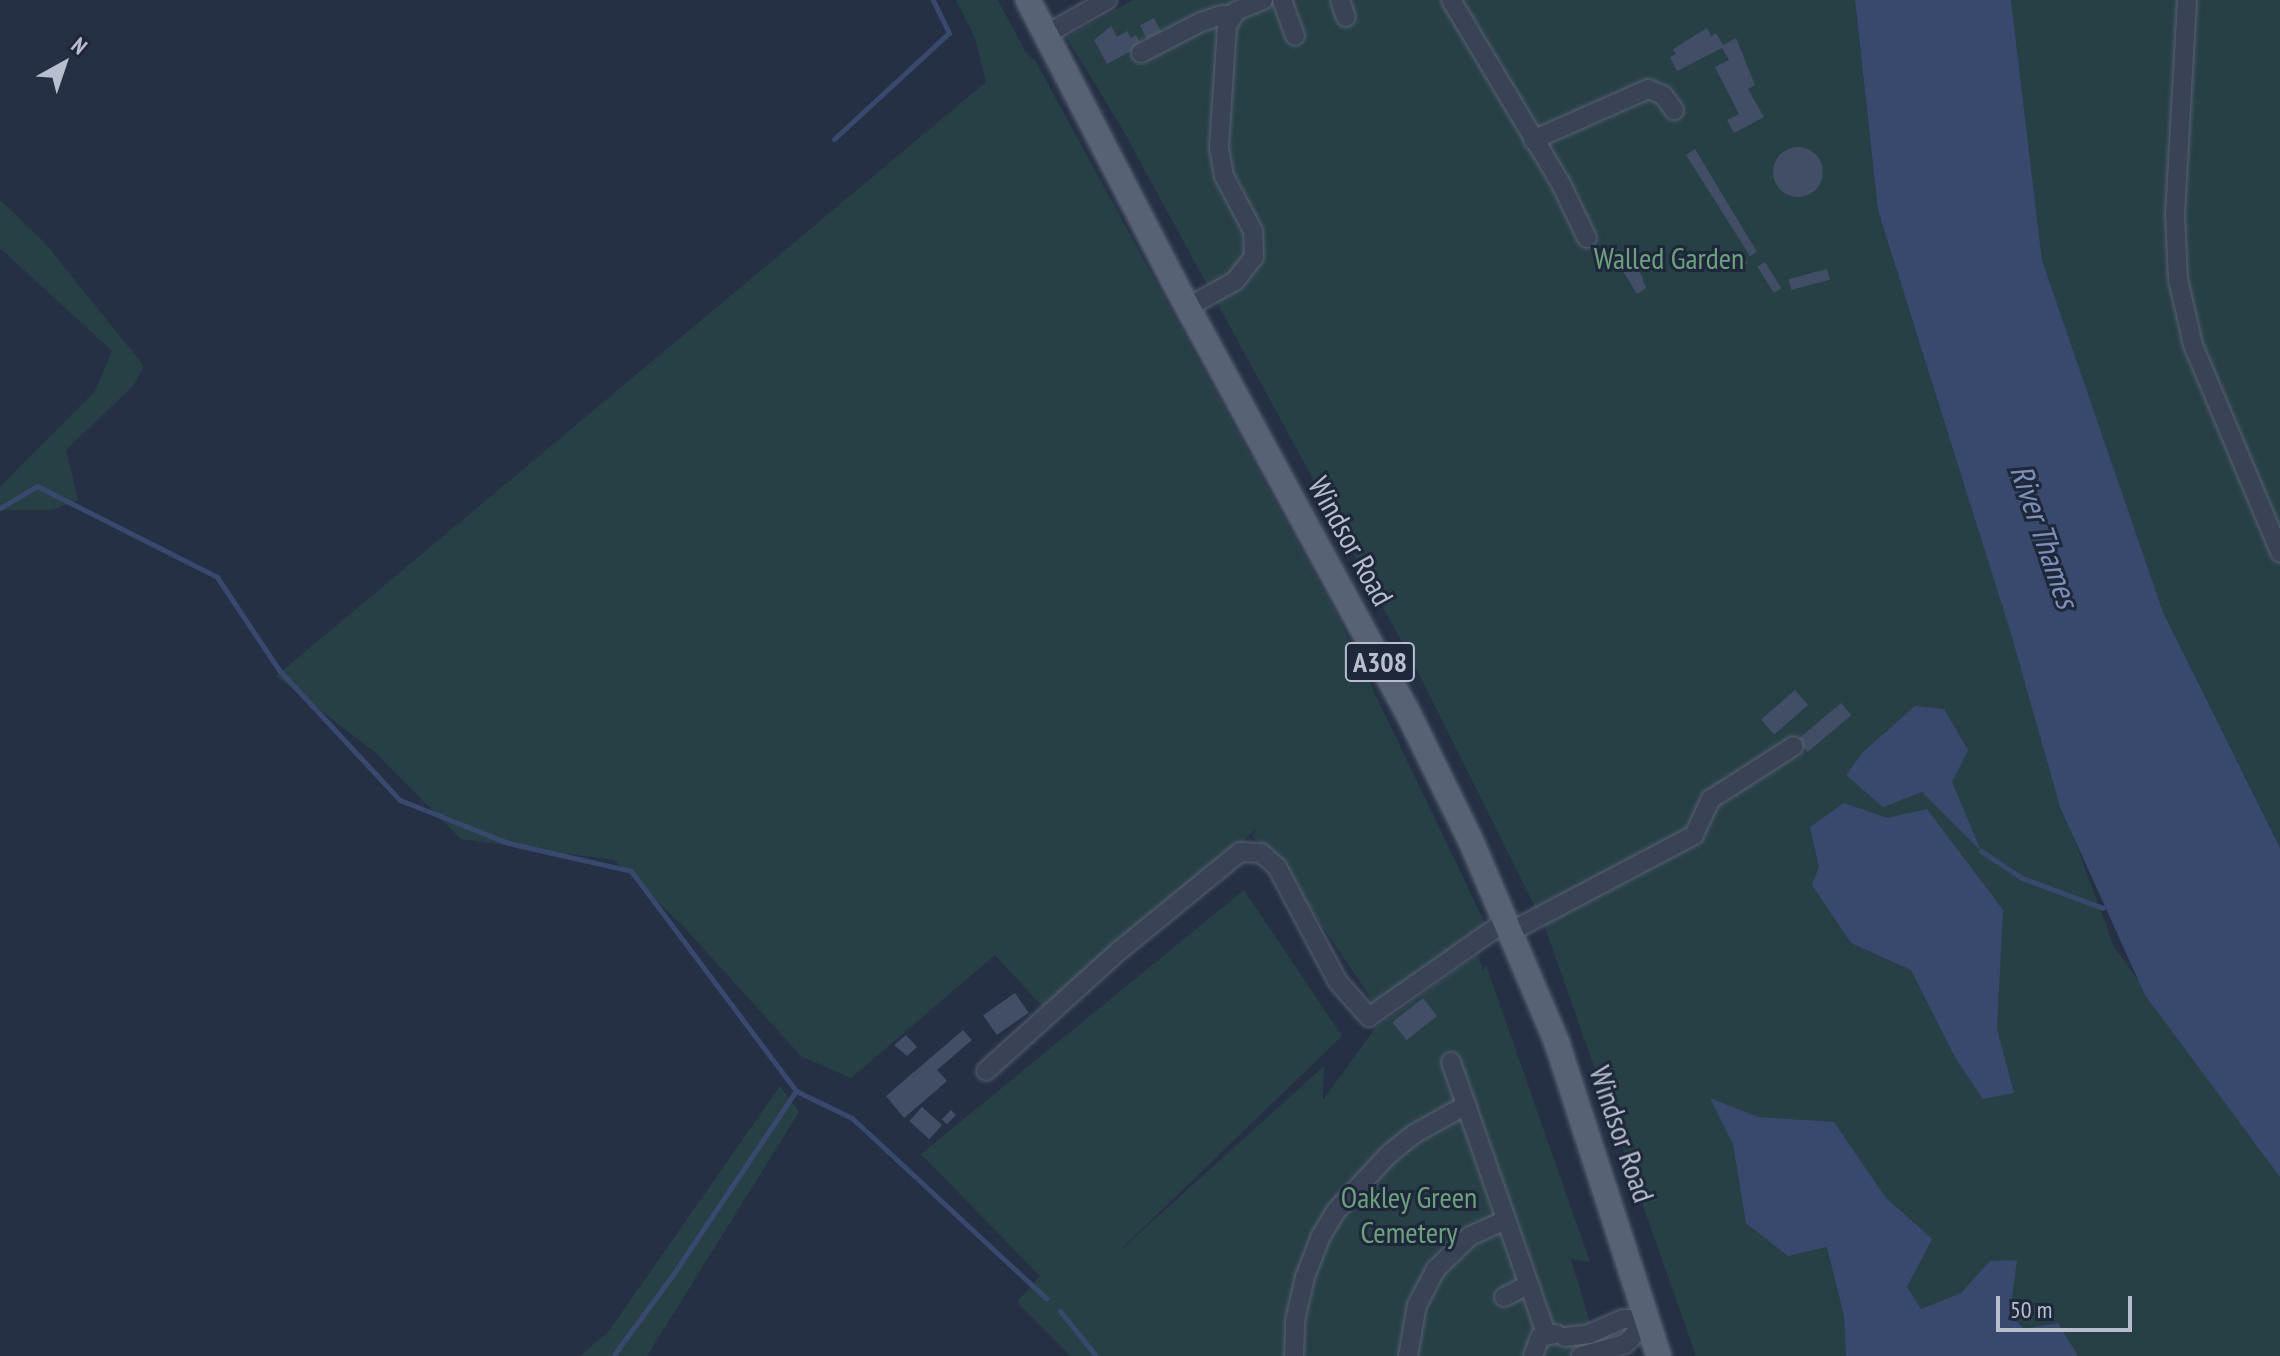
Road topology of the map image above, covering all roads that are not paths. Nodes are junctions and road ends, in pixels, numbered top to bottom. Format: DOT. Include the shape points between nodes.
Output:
graph roads {
  1 [pos="1028,0"];
  2 [pos="1107,0"];
  3 [pos="1263,0"];
  4 [pos="1282,0"];
  5 [pos="1451,0"];
  6 [pos="2187,0"];
  7 [pos="1232,15"];
  8 [pos="1047,34"];
  9 [pos="1295,36"];
  10 [pos="1141,53"];
  11 [pos="1674,110"];
  12 [pos="1533,140"];
  13 [pos="1587,238"];
  14 [pos="1188,307"];
  15 [pos="2280,552"];
  16 [pos="1794,746"];
  17 [pos="1510,926"];
  18 [pos="1451,1062"];
  19 [pos="986,1071"];
  20 [pos="1466,1105"];
  21 [pos="1506,1220"];
  22 [pos="1528,1285"];
  23 [pos="1504,1297"];
  24 [pos="1649,1320"];
  25 [pos="1546,1334"];
  26 [pos="1565,1337"];
  27 [pos="1612,1348"];
  28 [pos="1294,1356"];
  29 [pos="1408,1356"];
  30 [pos="1533,1356"];
  31 [pos="1572,1356"];
  32 [pos="1581,1356"];
  33 [pos="1632,1356"];
  34 [pos="1659,1356"];
  1 -- 8 [label="main road, Windsor Road / A308"];
  2 -- 8 [label="lane"];
  3 -- 7 [label="lane"];
  4 -- 9 [label="lane"];
  5 -- 12 [label="lane"];
  6 -- 15 [label="lane" via="2175,214 2178,279 2193,345"];
  7 -- 10 [label="lane" via="1201,22"];
  7 -- 14 [label="lane" via="1225,31 1219,155 1224,176 1250,222 1255,249 1241,276"];
  8 -- 14 [label="main road, Windsor Road / A308"];
  11 -- 12 [label="lane" via="1663,95 1648,89"];
  12 -- 13 [label="lane"];
  14 -- 17 [label="main road, Windsor Road / A308" via="1407,711"];
  16 -- 17 [label="lane" via="1711,799 1694,835"];
  17 -- 19 [label="lane" via="1369,1017 1338,982 1277,867 1261,853 1240,852 1120,950"];
  17 -- 24 [label="main road, Windsor Road / A308" via="1581,1113"];
  18 -- 20 [label="lane"];
  20 -- 21 [label="lane"];
  20 -- 28 [label="lane" via="1388,1155 1336,1211 1305,1277"];
  21 -- 22 [label="lane"];
  21 -- 29 [label="lane" via="1470,1236 1436,1269 1417,1305"];
  22 -- 23 [label="lane"];
  22 -- 25 [label="lane"];
  24 -- 26 [label="lane" via="1623,1319 1589,1334"];
  24 -- 27 [label="lane" via="1632,1339"];
  24 -- 34 [label="main road, Windsor Road / A308"];
  25 -- 26 [label="lane"];
  25 -- 30 [label="lane" via="1536,1341"];
  26 -- 31 [label="lane"];
  27 -- 32 [label="lane"];
  27 -- 33 [label="lane"];
}
